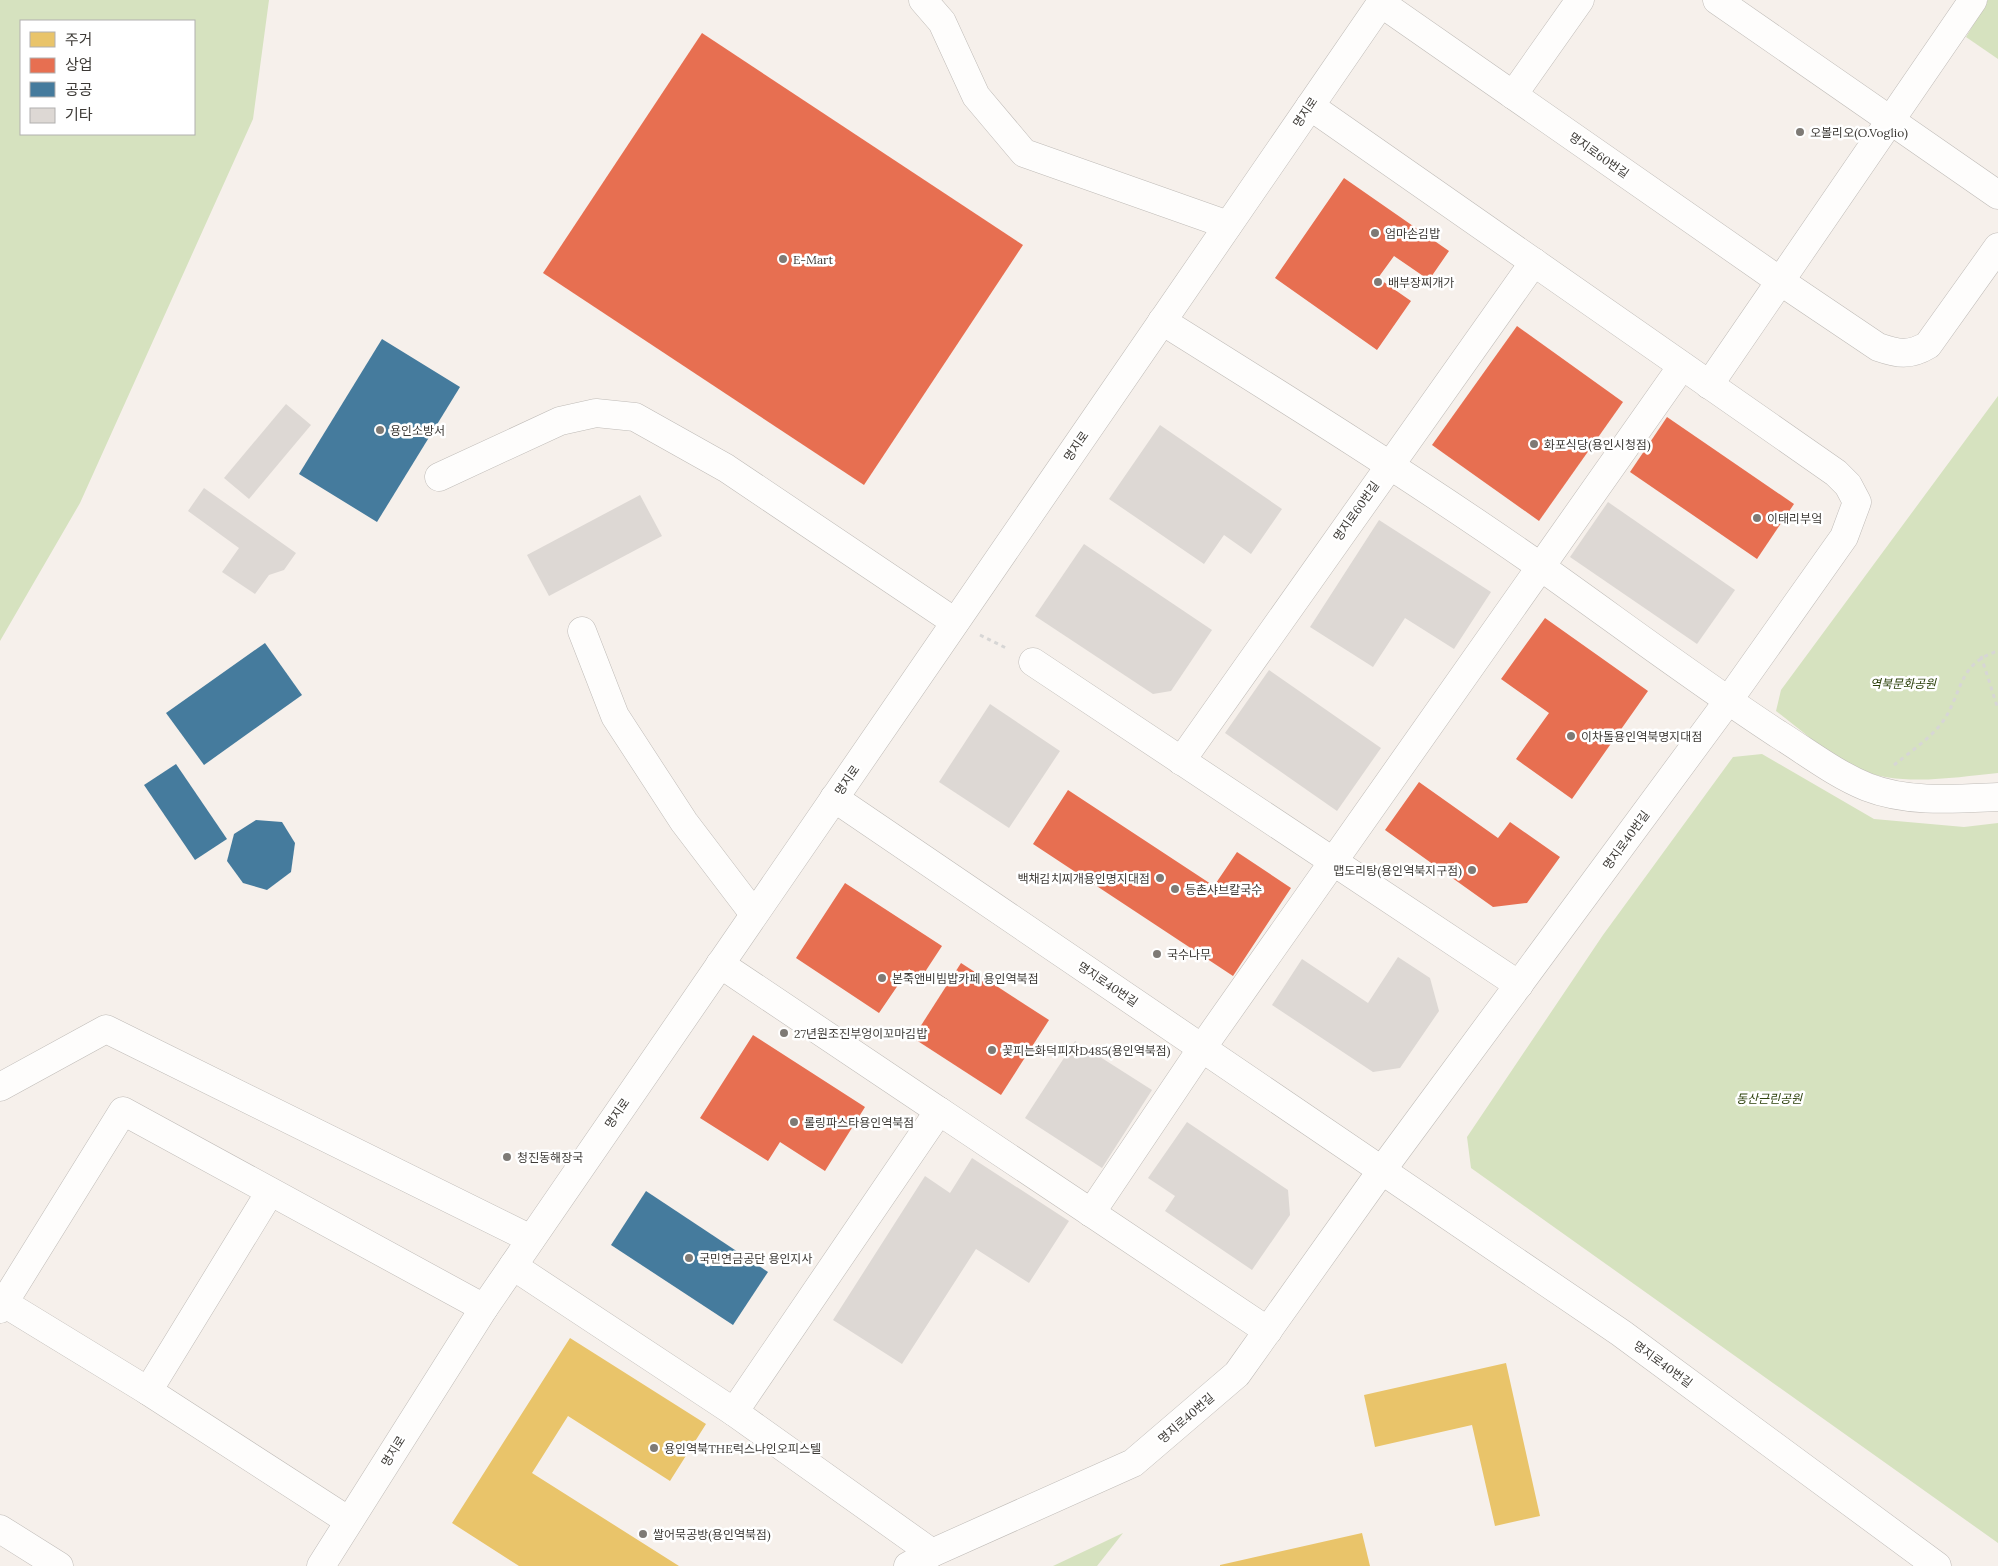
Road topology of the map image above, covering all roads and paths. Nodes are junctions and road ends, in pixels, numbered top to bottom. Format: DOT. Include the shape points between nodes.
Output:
graph roads {
  1 [pos="923,0"];
  2 [pos="1580,0"];
  3 [pos="1717,0"];
  4 [pos="1973,0"];
  5 [pos="1382,1"];
  6 [pos="1514,95"];
  7 [pos="1310,106"];
  8 [pos="1891,121"];
  9 [pos="1998,195"];
  10 [pos="1228,225"];
  11 [pos="1998,247"];
  12 [pos="1534,262"];
  13 [pos="1780,281"];
  14 [pos="1162,321"];
  15 [pos="1682,366"];
  16 [pos="1709,385"];
  17 [pos="1389,464"];
  18 [pos="439,477"];
  19 [pos="1540,567"];
  20 [pos="955,622"];
  21 [pos="582,631"];
  22 [pos="1998,651"];
  23 [pos="1981,656"];
  24 [pos="1033,662"];
  25 [pos="1728,701"];
  26 [pos="1998,710"];
  27 [pos="1181,761"];
  28 [pos="1859,783"];
  29 [pos="834,798"];
  30 [pos="1998,798"];
  31 [pos="1332,861"];
  32 [pos="754,914"];
  33 [pos="720,964"];
  34 [pos="1519,985"];
  35 [pos="1202,1048"];
  36 [pos="0,1087"];
  37 [pos="939,1111"];
  38 [pos="1382,1170"];
  39 [pos="270,1192"];
  40 [pos="1091,1213"];
  41 [pos="531,1239"];
  42 [pos="513,1266"];
  43 [pos="2,1306"];
  44 [pos="484,1308"];
  45 [pos="1268,1331"];
  46 [pos="148,1391"];
  47 [pos="734,1412"];
  48 [pos="349,1521"];
  49 [pos="0,1529"];
  50 [pos="932,1553"];
  51 [pos="60,1566"];
  52 [pos="321,1566"];
  53 [pos="908,1566"];
  54 [pos="1937,1566"];
  1 -- 10 [label="street" via="942,22 976,96 1024,153"];
  2 -- 6 [label="street"];
  3 -- 8 [label="street"];
  4 -- 8 [label="street"];
  5 -- 6 [label="street, 명지로60번길"];
  5 -- 7 [label="street, 명지로"];
  6 -- 13 [label="street, 명지로60번길"];
  7 -- 10 [label="street, 명지로"];
  7 -- 12 [label="street"];
  8 -- 9 [label="street"];
  8 -- 13 [label="street"];
  10 -- 14 [label="street, 명지로"];
  11 -- 13 [label="street, 명지로60번길" via="1928,346 1915,353 1897,354 1878,347"];
  12 -- 15 [label="street"];
  12 -- 17 [label="street, 명지로60번길"];
  13 -- 16 [label="street"];
  14 -- 17 [label="street"];
  14 -- 20 [label="street, 명지로"];
  15 -- 16 [label="street"];
  15 -- 19 [label="street"];
  16 -- 25 [label="street, 명지로40번길" via="1836,473 1858,502 1844,537"];
  17 -- 19 [label="street"];
  17 -- 27 [label="street, 명지로60번길"];
  18 -- 20 [label="street" via="560,421 596,413 635,417 726,468"];
  19 -- 25 [label="street"];
  19 -- 31 [label="street"];
  20 -- 24 [label="path"];
  20 -- 29 [label="street, 명지로"];
  21 -- 32 [label="street" via="615,716 684,822"];
  22 -- 23 [label="path"];
  23 -- 26 [label="path"];
  23 -- 28 [label="path" via="1966,674 1942,723 1927,739 1892,766"];
  24 -- 27 [label="street"];
  25 -- 28 [label="street"];
  25 -- 34 [label="street, 명지로40번길"];
  27 -- 31 [label="street"];
  28 -- 30 [label="street" via="1907,797"];
  29 -- 32 [label="street, 명지로"];
  29 -- 35 [label="street, 명지로40번길"];
  31 -- 34 [label="street"];
  31 -- 35 [label="street"];
  32 -- 33 [label="street, 명지로"];
  33 -- 37 [label="street"];
  33 -- 41 [label="street, 명지로"];
  34 -- 38 [label="street, 명지로40번길"];
  35 -- 38 [label="street, 명지로40번길"];
  35 -- 40 [label="street"];
  36 -- 41 [label="street" via="106,1029"];
  37 -- 40 [label="street"];
  37 -- 47 [label="street"];
  38 -- 45 [label="street, 명지로40번길"];
  38 -- 54 [label="street, 명지로40번길" via="1621,1333"];
  39 -- 43 [label="street" via="123,1112"];
  39 -- 44 [label="street"];
  39 -- 46 [label="street"];
  40 -- 45 [label="street"];
  41 -- 42 [label="street, 명지로"];
  42 -- 44 [label="street, 명지로"];
  42 -- 47 [label="street"];
  43 -- 46 [label="street"];
  44 -- 48 [label="street, 명지로"];
  45 -- 50 [label="street, 명지로40번길" via="1237,1374 1134,1463"];
  46 -- 48 [label="street"];
  47 -- 50 [label="street"];
  48 -- 52 [label="street, 명지로"];
  49 -- 51 [label="street"];
  50 -- 53 [label="street, 명지로40번길"];
}
